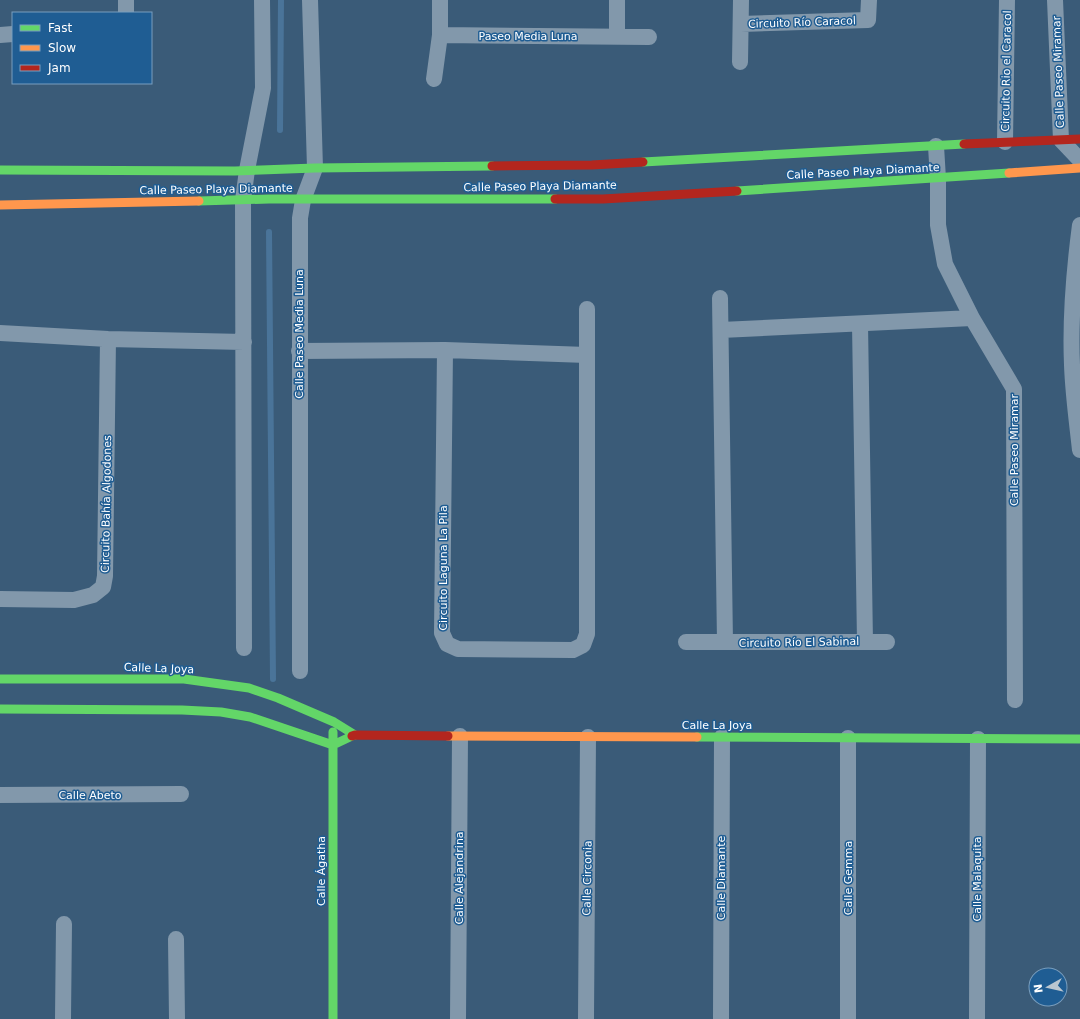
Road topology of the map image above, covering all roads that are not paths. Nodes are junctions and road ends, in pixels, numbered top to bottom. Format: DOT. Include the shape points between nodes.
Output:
graph roads {
  1 [pos="126,0"];
  2 [pos="262,0"];
  3 [pos="310,0"];
  4 [pos="440,0"];
  5 [pos="617,0"];
  6 [pos="741,0"];
  7 [pos="869,0"];
  8 [pos="1006,0"];
  9 [pos="1056,0"];
  10 [pos="126,12"];
  11 [pos="741,24"];
  12 [pos="0,34"];
  13 [pos="12,34"];
  14 [pos="440,35"];
  15 [pos="617,36"];
  16 [pos="649,37"];
  17 [pos="740,62"];
  18 [pos="434,79"];
  19 [pos="1080,139"];
  20 [pos="1061,140"];
  21 [pos="1005,142"];
  22 [pos="936,146"];
  23 [pos="1080,160"];
  24 [pos="315,168"];
  25 [pos="1080,168"];
  26 [pos="0,170"];
  27 [pos="247,170"];
  28 [pos="938,179"];
  29 [pos="243,200"];
  30 [pos="303,200"];
  31 [pos="0,205"];
  32 [pos="1080,225"];
  33 [pos="720,298"];
  34 [pos="587,309"];
  35 [pos="1076,309"];
  36 [pos="972,318"];
  37 [pos="860,324"];
  38 [pos="721,330"];
  39 [pos="0,333"];
  40 [pos="108,339"];
  41 [pos="244,342"];
  42 [pos="445,350"];
  43 [pos="299,351"];
  44 [pos="587,355"];
  45 [pos="1080,450"];
  46 [pos="0,599"];
  47 [pos="686,642"];
  48 [pos="725,642"];
  49 [pos="864,642"];
  50 [pos="886,642"];
  51 [pos="244,648"];
  52 [pos="300,671"];
  53 [pos="0,679"];
  54 [pos="1015,700"];
  55 [pos="0,709"];
  56 [pos="334,722"];
  57 [pos="355,735"];
  58 [pos="460,736"];
  59 [pos="588,736"];
  60 [pos="722,737"];
  61 [pos="848,738"];
  62 [pos="978,738"];
  63 [pos="1080,739"];
  64 [pos="333,745"];
  65 [pos="181,794"];
  66 [pos="0,795"];
  67 [pos="64,924"];
  68 [pos="176,939"];
  69 [pos="63,1019"];
  70 [pos="177,1019"];
  71 [pos="333,1019"];
  72 [pos="458,1019"];
  73 [pos="586,1019"];
  74 [pos="721,1019"];
  75 [pos="848,1019"];
  76 [pos="977,1019"];
  1 -- 10 [label="street"];
  2 -- 27 [label="street" via="263,88"];
  3 -- 24 [label="street, Calle Paseo Media Luna"];
  4 -- 14 [label="street"];
  5 -- 15 [label="street"];
  6 -- 11 [label="street, Circuito Río Caracol"];
  7 -- 11 [label="street, Circuito Río Caracol" via="868,20"];
  8 -- 21 [label="street, Circuito Rio el Caracol"];
  9 -- 20 [label="street, Calle Paseo Miramar"];
  11 -- 17 [label="street"];
  12 -- 13 [label="street"];
  14 -- 15 [label="street, Paseo Media Luna"];
  14 -- 18 [label="street"];
  15 -- 16 [label="street, Paseo Media Luna"];
  19 -- 20 [label="street, Calle Paseo Playa Diamante"];
  20 -- 21 [label="street, Calle Paseo Playa Diamante"];
  20 -- 23 [label="street, Calle Paseo Miramar"];
  21 -- 22 [label="street, Calle Paseo Playa Diamante"];
  22 -- 24 [label="street, Calle Paseo Playa Diamante" via="592,165"];
  22 -- 28 [label="street, Calle Paseo Miramar"];
  24 -- 27 [label="street, Calle Paseo Playa Diamante"];
  24 -- 30 [label="street, Calle Paseo Media Luna"];
  25 -- 28 [label="street, Calle Paseo Playa Diamante"];
  26 -- 27 [label="street, Calle Paseo Playa Diamante"];
  27 -- 29 [label="street"];
  28 -- 30 [label="street, Calle Paseo Playa Diamante" via="603,199"];
  28 -- 36 [label="street, Calle Paseo Miramar" via="938,225 945,264"];
  29 -- 30 [label="street, Calle Paseo Playa Diamante"];
  29 -- 31 [label="street, Calle Paseo Playa Diamante"];
  29 -- 41 [label="street"];
  30 -- 43 [label="street, Calle Paseo Media Luna" via="300,218"];
  32 -- 35 [label="street" via="1076,256"];
  33 -- 38 [label="street, Circuito Río El Sabinal"];
  34 -- 44 [label="street, Circuito Laguna La Pila"];
  35 -- 45 [label="street" via="1072,365"];
  36 -- 37 [label="street"];
  36 -- 54 [label="street, Calle Paseo Miramar" via="1014,389"];
  37 -- 38 [label="street"];
  37 -- 49 [label="street, Circuito Río El Sabinal"];
  38 -- 48 [label="street, Circuito Río El Sabinal"];
  39 -- 40 [label="street"];
  40 -- 41 [label="street"];
  40 -- 46 [label="street, Circuito Bahía Algodones" via="103,587 93,595 74,600"];
  41 -- 51 [label="street"];
  42 -- 43 [label="street"];
  42 -- 44 [label="street"];
  42 -- 44 [label="street, Circuito Laguna La Pila" via="442,634 447,644 458,649 573,650 583,645 587,634"];
  43 -- 52 [label="street, Calle Paseo Media Luna"];
  47 -- 48 [label="street"];
  48 -- 49 [label="street, Circuito Río El Sabinal"];
  49 -- 50 [label="street"];
  53 -- 56 [label="street, Calle La Joya" via="184,679 249,688"];
  55 -- 64 [label="street" via="221,712 250,717"];
  56 -- 57 [label="street, Calle La Joya"];
  56 -- 64 [label="street, Calle Ágatha"];
  57 -- 58 [label="street, Calle La Joya"];
  57 -- 64 [label="street, Calle La Joya"];
  58 -- 59 [label="street, Calle La Joya"];
  58 -- 72 [label="street, Calle Alejandrina"];
  59 -- 60 [label="street, Calle La Joya"];
  59 -- 73 [label="street, Calle Circonia"];
  60 -- 61 [label="street, Calle La Joya"];
  60 -- 74 [label="street, Calle Diamante"];
  61 -- 62 [label="street, Calle La Joya"];
  61 -- 75 [label="street, Calle Gemma"];
  62 -- 63 [label="street, Calle La Joya"];
  62 -- 76 [label="street, Calle Malaquita"];
  64 -- 71 [label="street, Calle Ágatha"];
  65 -- 66 [label="street, Calle Abeto"];
  67 -- 69 [label="street"];
  68 -- 70 [label="street"];
}
